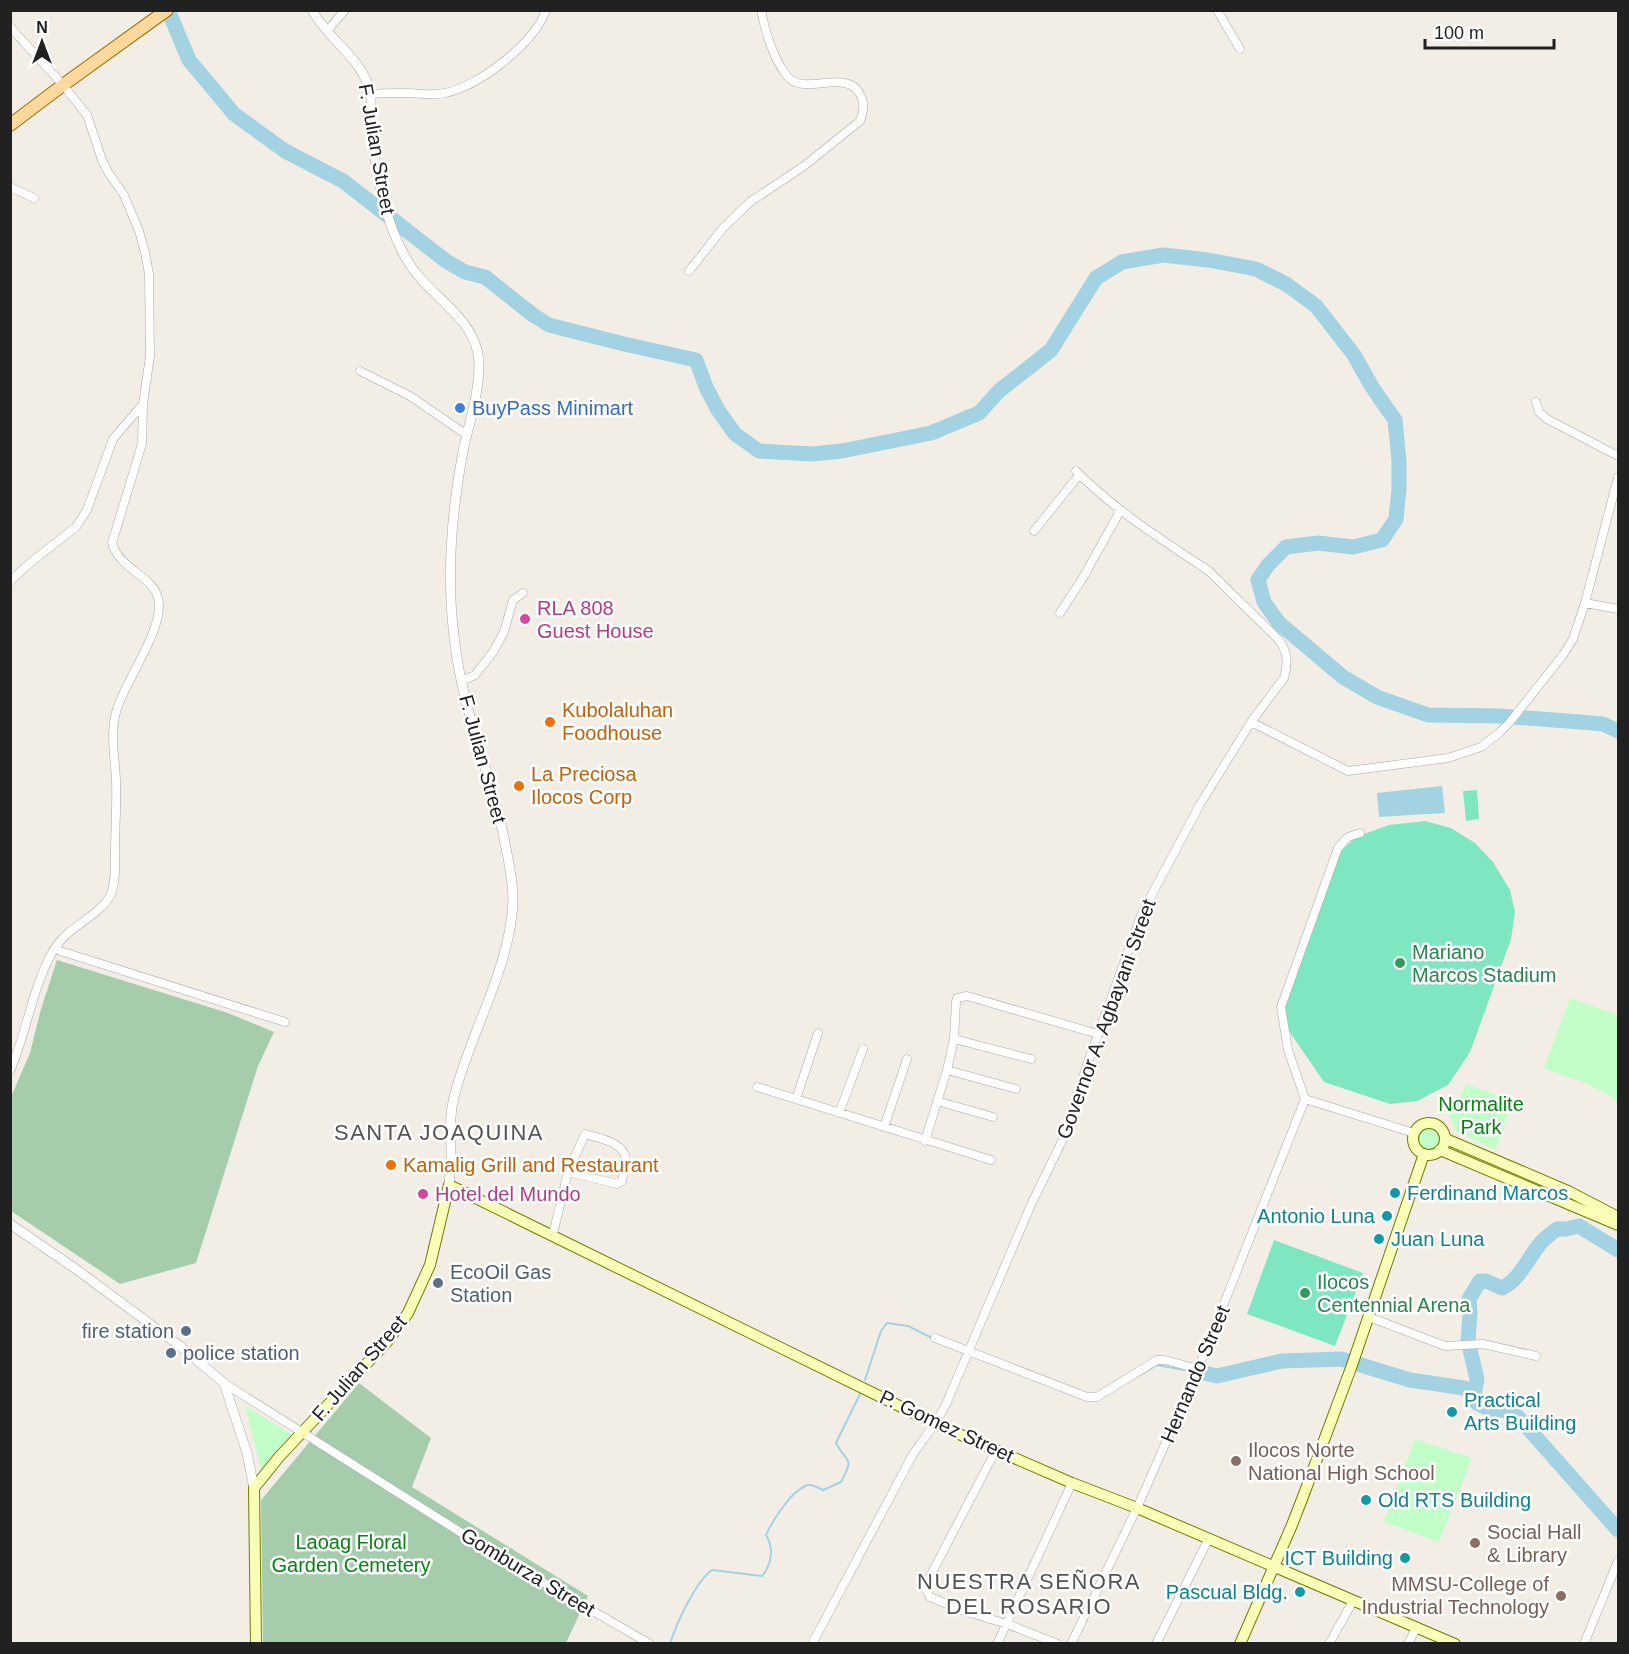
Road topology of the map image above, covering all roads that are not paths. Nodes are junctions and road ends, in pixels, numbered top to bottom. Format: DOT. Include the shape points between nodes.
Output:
graph roads {
  1 [pos="167,10"];
  2 [pos="312,10"];
  3 [pos="345,10"];
  4 [pos="546,10"];
  5 [pos="761,10"];
  6 [pos="1217,10"];
  7 [pos="10,27"];
  8 [pos="327,31"];
  9 [pos="1240,49"];
  10 [pos="63,85"];
  11 [pos="371,94"];
  12 [pos="10,125"];
  13 [pos="10,187"];
  14 [pos="34,198"];
  15 [pos="689,271"];
  16 [pos="360,371"];
  17 [pos="1536,402"];
  18 [pos="143,404"];
  19 [pos="467,435"];
  20 [pos="1618,456"];
  21 [pos="1618,477"];
  22 [pos="1120,511"];
  23 [pos="1034,531"];
  24 [pos="10,581"];
  25 [pos="523,593"];
  26 [pos="1585,603"];
  27 [pos="1618,609"];
  28 [pos="1060,613"];
  29 [pos="461,681"];
  30 [pos="1251,722"];
  31 [pos="1360,833"];
  32 [pos="54,950"];
  33 [pos="285,1022"];
  34 [pos="818,1033"];
  35 [pos="1098,1034"];
  36 [pos="954,1039"];
  37 [pos="863,1048"];
  38 [pos="907,1059"];
  39 [pos="1031,1059"];
  40 [pos="947,1070"];
  41 [pos="10,1071"];
  42 [pos="758,1087"];
  43 [pos="1016,1089"];
  44 [pos="796,1099"];
  45 [pos="1305,1099"];
  46 [pos="937,1101"];
  47 [pos="839,1113"];
  48 [pos="993,1117"];
  49 [pos="884,1127"];
  50 [pos="1414,1133"];
  51 [pos="1446,1139"];
  52 [pos="925,1141"];
  53 [pos="1440,1150"];
  54 [pos="1424,1154"];
  55 [pos="991,1160"];
  56 [pos="568,1172"];
  57 [pos="449,1185"];
  58 [pos="1618,1217"];
  59 [pos="10,1224"];
  60 [pos="1618,1225"];
  61 [pos="553,1234"];
  62 [pos="1369,1317"];
  63 [pos="935,1338"];
  64 [pos="969,1351"];
  65 [pos="1536,1356"];
  66 [pos="1198,1368"];
  67 [pos="224,1383"];
  68 [pos="936,1423"];
  69 [pos="302,1432"];
  70 [pos="996,1450"];
  71 [pos="1072,1483"];
  72 [pos="254,1488"];
  73 [pos="1137,1508"];
  74 [pos="1208,1540"];
  75 [pos="1618,1561"];
  76 [pos="1273,1565"];
  77 [pos="1353,1601"];
  78 [pos="1007,1624"];
  79 [pos="1416,1628"];
  80 [pos="256,1644"];
  81 [pos="650,1644"];
  82 [pos="812,1644"];
  83 [pos="997,1644"];
  84 [pos="1058,1644"];
  85 [pos="1071,1644"];
  86 [pos="1156,1644"];
  87 [pos="1240,1644"];
  88 [pos="1329,1644"];
  89 [pos="1408,1644"];
  90 [pos="1455,1644"];
  91 [pos="1584,1644"];
  1 -- 10 [label="main road"];
  2 -- 8 [label="street, F. Julian Street"];
  3 -- 8 [label="street"];
  4 -- 11 [label="street" via="518,48 477,80 444,93"];
  5 -- 15 [label="street" via="770,42 791,80 854,86 863,101 864,112 860,121 804,166 735,215"];
  6 -- 9 [label="street"];
  7 -- 10 [label="street"];
  8 -- 11 [label="street, F. Julian Street" via="358,66"];
  10 -- 12 [label="main road"];
  10 -- 18 [label="street" via="87,115 102,160 124,195 145,252 150,291 150,356"];
  11 -- 19 [label="street, F. Julian Street" via="370,124 381,192 396,242 421,281 464,322 476,345 479,364"];
  13 -- 14 [label="street"];
  16 -- 19 [label="street" via="410,396"];
  17 -- 20 [label="street" via="1547,419"];
  18 -- 24 [label="street" via="114,439 87,510 76,527"];
  18 -- 32 [label="street" via="139,459 112,543 121,560 156,593 158,617 116,713 111,895 100,909 66,933"];
  19 -- 29 [label="street, F. Julian Street" via="453,514 450,590"];
  21 -- 26 [label="street"];
  22 -- 23 [label="street, Governor A. Agbayani Street" via="1078,473"];
  22 -- 28 [label="street"];
  22 -- 30 [label="street, Governor A. Agbayani Street" via="1209,572 1284,648 1284,678"];
  25 -- 29 [label="street" via="513,600 504,632 493,652 475,675"];
  26 -- 27 [label="street"];
  26 -- 30 [label="street" via="1563,655 1510,722 1481,747 1462,754 1348,771"];
  29 -- 57 [label="street, F. Julian Street" via="497,808 511,871 513,902 498,973 454,1098"];
  30 -- 35 [label="street, Governor A. Agbayani Street" via="1199,806 1142,914"];
  31 -- 45 [label="street" via="1348,837 1338,848 1281,1007 1288,1050"];
  32 -- 33 [label="street"];
  32 -- 41 [label="street" via="40,978"];
  34 -- 44 [label="street"];
  35 -- 36 [label="street" via="961,996 956,1002"];
  35 -- 64 [label="street, Governor A. Agbayani Street" via="1063,1139"];
  36 -- 39 [label="street"];
  36 -- 40 [label="street"];
  37 -- 47 [label="street"];
  38 -- 49 [label="street"];
  40 -- 43 [label="street"];
  40 -- 46 [label="street"];
  42 -- 44 [label="street"];
  44 -- 47 [label="street"];
  45 -- 50 [label="street"];
  45 -- 66 [label="street, Hernando Street"];
  46 -- 48 [label="street"];
  46 -- 52 [label="street"];
  47 -- 49 [label="street"];
  49 -- 52 [label="street"];
  50 -- 51 [label="main road" via="1423,1124 1432,1123 1443,1130"];
  50 -- 54 [label="main road" via="1416,1148"];
  51 -- 53 [label="main road"];
  51 -- 58 [label="main road" via="1568,1191"];
  52 -- 55 [label="street"];
  53 -- 54 [label="main road"];
  53 -- 60 [label="main road"];
  54 -- 62 [label="main road"];
  56 -- 56 [label="street" via="617,1184 622,1181 626,1160 612,1142 585,1134"];
  56 -- 61 [label="street"];
  57 -- 61 [label="main road, P. Gomez Street"];
  57 -- 69 [label="main road, F. Julian Street" via="430,1265 408,1313 387,1342"];
  59 -- 67 [label="street" via="110,1294"];
  61 -- 68 [label="main road, P. Gomez Street"];
  62 -- 65 [label="street" via="1445,1346 1496,1346"];
  62 -- 76 [label="main road" via="1292,1526"];
  63 -- 64 [label="street"];
  64 -- 66 [label="street" via="1087,1397 1097,1397 1157,1360"];
  64 -- 68 [label="street, Governor A. Agbayani Street"];
  66 -- 73 [label="street, Hernando Street"];
  67 -- 69 [label="street, Gomburza Street"];
  67 -- 72 [label="street"];
  68 -- 70 [label="main road, P. Gomez Street"];
  68 -- 82 [label="street, Governor A. Agbayani Street" via="912,1456"];
  69 -- 72 [label="main road, F. Julian Street"];
  69 -- 81 [label="street, Gomburza Street" via="506,1561"];
  70 -- 71 [label="main road, P. Gomez Street"];
  70 -- 78 [label="street" via="926,1584 930,1597"];
  71 -- 73 [label="main road, P. Gomez Street"];
  71 -- 78 [label="street"];
  72 -- 80 [label="main road"];
  73 -- 74 [label="main road, P. Gomez Street"];
  73 -- 85 [label="street, Hernando Street"];
  74 -- 76 [label="main road, P. Gomez Street"];
  74 -- 86 [label="street"];
  75 -- 91 [label="street"];
  76 -- 77 [label="main road, P. Gomez Street"];
  76 -- 87 [label="main road"];
  77 -- 79 [label="main road, P. Gomez Street"];
  77 -- 88 [label="street"];
  78 -- 83 [label="street"];
  78 -- 84 [label="street"];
  79 -- 89 [label="street"];
  79 -- 90 [label="main road, P. Gomez Street"];
}
